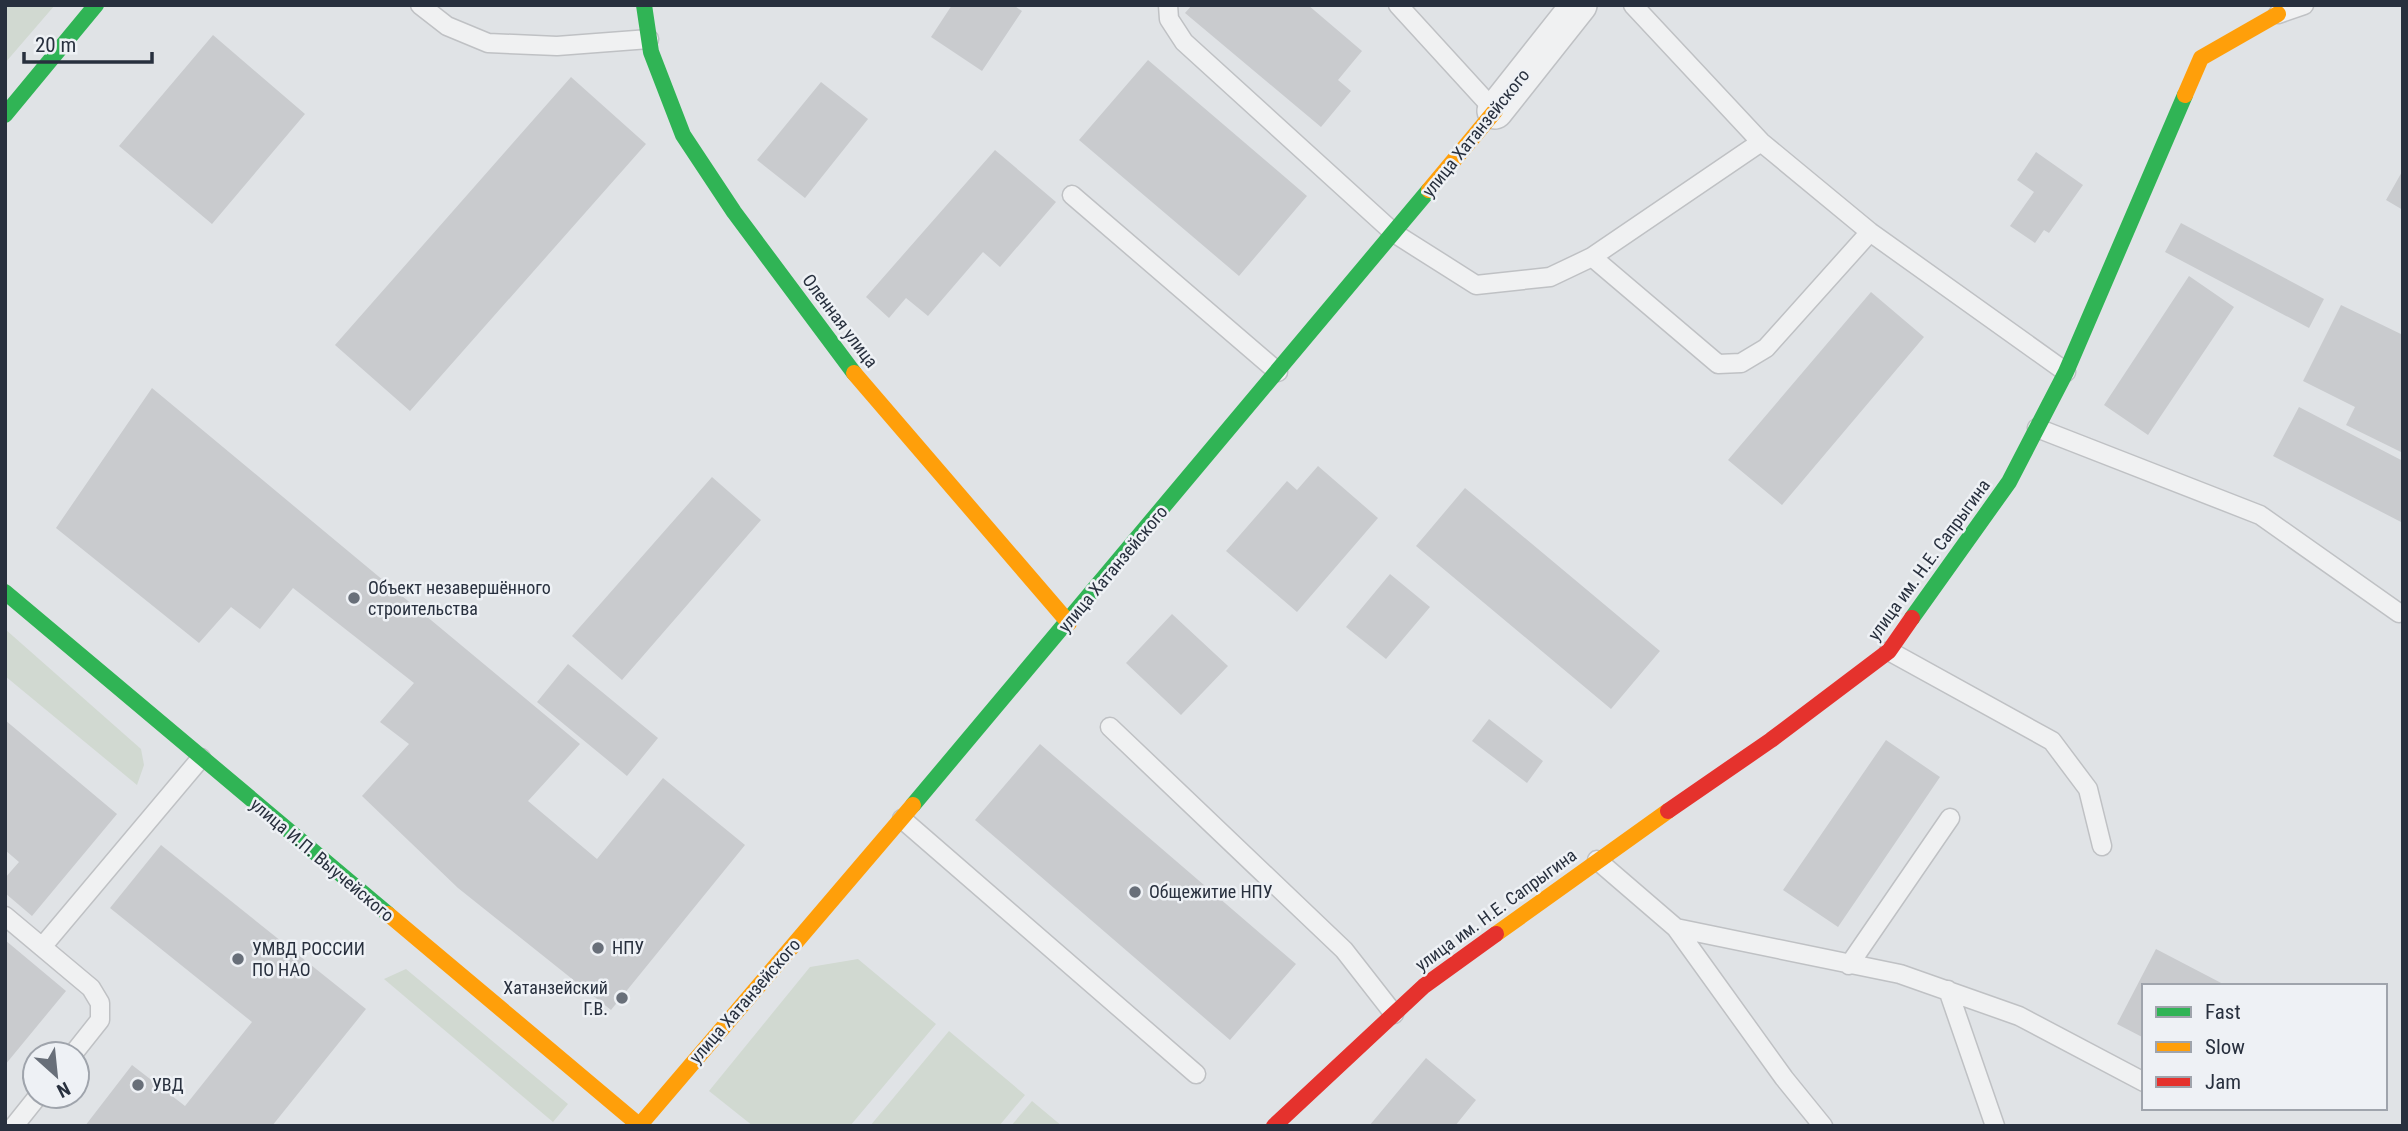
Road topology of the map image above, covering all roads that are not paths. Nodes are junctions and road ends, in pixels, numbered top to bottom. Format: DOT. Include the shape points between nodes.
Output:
graph roads {
  1 [pos="96,5"];
  2 [pos="420,5"];
  3 [pos="644,5"];
  4 [pos="1168,5"];
  5 [pos="1579,5"];
  6 [pos="1633,5"];
  7 [pos="2304,5"];
  8 [pos="1401,6"];
  9 [pos="2278,14"];
  10 [pos="649,39"];
  11 [pos="8,106"];
  12 [pos="1495,111"];
  13 [pos="1761,142"];
  14 [pos="1072,195"];
  15 [pos="1870,232"];
  16 [pos="1394,233"];
  17 [pos="1592,257"];
  18 [pos="1278,372"];
  19 [pos="2066,372"];
  20 [pos="2037,428"];
  21 [pos="5,592"];
  22 [pos="2399,613"];
  23 [pos="1069,623"];
  24 [pos="1889,651"];
  25 [pos="1110,727"];
  26 [pos="201,758"];
  27 [pos="1950,818"];
  28 [pos="902,819"];
  29 [pos="2102,846"];
  30 [pos="1597,859"];
  31 [pos="5,916"];
  32 [pos="1676,928"];
  33 [pos="42,947"];
  34 [pos="1849,965"];
  35 [pos="1948,990"];
  36 [pos="1394,1014"];
  37 [pos="84,1040"];
  38 [pos="1196,1074"];
  39 [pos="2142,1081"];
  40 [pos="27,1110"];
  41 [pos="640,1125"];
  42 [pos="14,1126"];
  43 [pos="1275,1126"];
  44 [pos="1824,1126"];
  45 [pos="1995,1126"];
  1 -- 11 [label="street"];
  2 -- 10 [label="lane" via="447,26 488,43 557,46"];
  3 -- 10 [label="street, Оленная улица"];
  4 -- 16 [label="lane" via="1169,19 1184,42"];
  5 -- 12 [label="street, улица Хатанзейского"];
  6 -- 13 [label="lane"];
  7 -- 9 [label="lane"];
  8 -- 12 [label="lane"];
  9 -- 19 [label="street, улица им. Н.Е. Сапрыгина" via="2201,58"];
  10 -- 23 [label="street, Оленная улица" via="683,135 734,212 856,375"];
  12 -- 16 [label="street, улица Хатанзейского"];
  13 -- 15 [label="lane"];
  13 -- 17 [label="lane"];
  14 -- 18 [label="lane"];
  15 -- 17 [label="lane" via="1766,348 1741,363 1718,364"];
  15 -- 19 [label="lane"];
  16 -- 17 [label="lane" via="1476,285 1550,277"];
  16 -- 18 [label="street, улица Хатанзейского"];
  18 -- 23 [label="street, улица Хатанзейского"];
  19 -- 20 [label="street, улица им. Н.Е. Сапрыгина"];
  20 -- 22 [label="lane" via="2260,515"];
  20 -- 24 [label="street, улица им. Н.Е. Сапрыгина" via="2010,482"];
  21 -- 26 [label="street, улица И.П. Выучейского"];
  23 -- 28 [label="street, улица Хатанзейского"];
  24 -- 29 [label="lane" via="2052,741 2088,789"];
  24 -- 30 [label="street, улица им. Н.Е. Сапрыгина" via="1772,740"];
  25 -- 36 [label="lane" via="1344,950"];
  26 -- 33 [label="lane"];
  26 -- 41 [label="street, улица И.П. Выучейского"];
  27 -- 34 [label="lane"];
  28 -- 38 [label="lane"];
  28 -- 41 [label="street, улица Хатанзейского"];
  30 -- 32 [label="lane"];
  30 -- 36 [label="street, улица им. Н.Е. Сапрыгина" via="1424,986"];
  31 -- 33 [label="lane"];
  32 -- 34 [label="lane"];
  32 -- 44 [label="lane"];
  33 -- 37 [label="lane" via="91,988 100,1003 100,1020"];
  34 -- 35 [label="lane" via="1900,974"];
  35 -- 39 [label="lane" via="2019,1016"];
  35 -- 45 [label="lane"];
  36 -- 43 [label="street, улица им. Н.Е. Сапрыгина"];
  40 -- 42 [label="lane"];
}
